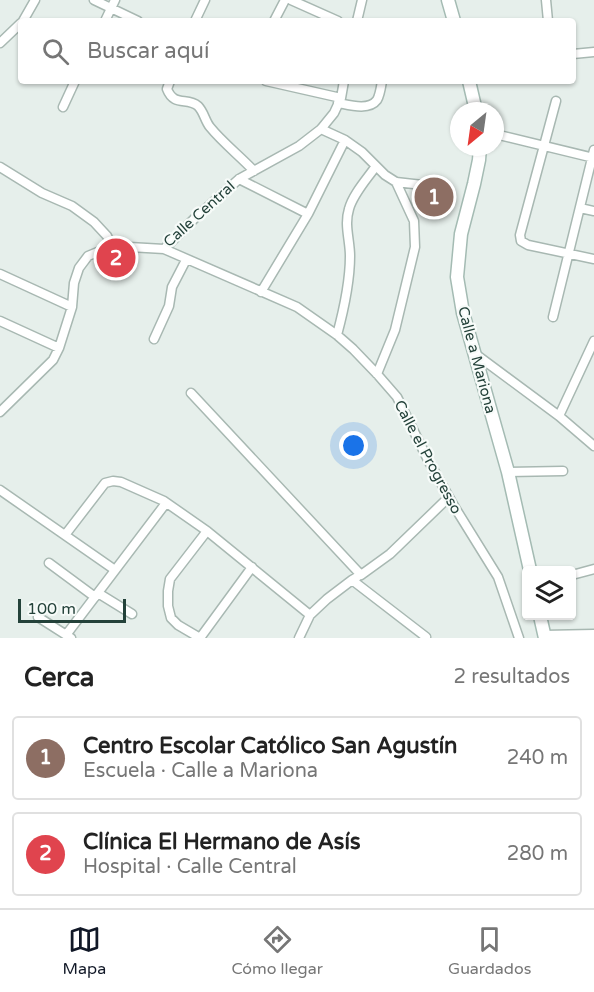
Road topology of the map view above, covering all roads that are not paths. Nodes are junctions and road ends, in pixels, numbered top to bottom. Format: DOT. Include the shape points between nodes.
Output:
graph roads {
  1 [pos="35,0"];
  2 [pos="94,0"];
  3 [pos="205,0"];
  4 [pos="285,0"];
  5 [pos="291,0"];
  6 [pos="362,0"];
  7 [pos="448,0"];
  8 [pos="546,0"];
  9 [pos="113,4"];
  10 [pos="24,18"];
  11 [pos="106,18"];
  12 [pos="134,18"];
  13 [pos="196,18"];
  14 [pos="276,18"];
  15 [pos="331,18"];
  16 [pos="358,18"];
  17 [pos="453,18"];
  18 [pos="548,18"];
  19 [pos="18,26"];
  20 [pos="0,43"];
  21 [pos="594,52"];
  22 [pos="576,54"];
  23 [pos="74,84"];
  24 [pos="169,84"];
  25 [pos="278,84"];
  26 [pos="343,84"];
  27 [pos="381,84"];
  28 [pos="470,84"];
  29 [pos="340,100"];
  30 [pos="556,101"];
  31 [pos="474,102"];
  32 [pos="63,107"];
  33 [pos="321,129"];
  34 [pos="504,136"];
  35 [pos="345,140"];
  36 [pos="544,146"];
  37 [pos="593,155"];
  38 [pos="479,156"];
  39 [pos="376,166"];
  40 [pos="1,170"];
  41 [pos="254,171"];
  42 [pos="239,179"];
  43 [pos="396,182"];
  44 [pos="440,187"];
  45 [pos="580,208"];
  46 [pos="594,211"];
  47 [pos="308,214"];
  48 [pos="112,246"];
  49 [pos="164,249"];
  50 [pos="569,253"];
  51 [pos="594,259"];
  52 [pos="186,260"];
  53 [pos="0,274"];
  54 [pos="261,292"];
  55 [pos="72,307"];
  56 [pos="553,317"];
  57 [pos="0,321"];
  58 [pos="338,335"];
  59 [pos="154,339"];
  60 [pos="594,341"];
  61 [pos="59,348"];
  62 [pos="474,353"];
  63 [pos="591,359"];
  64 [pos="377,374"];
  65 [pos="190,393"];
  66 [pos="0,412"];
  67 [pos="559,416"];
  68 [pos="594,446"];
  69 [pos="563,471"];
  70 [pos="508,472"];
  71 [pos="0,490"];
  72 [pos="449,497"];
  73 [pos="166,503"];
  74 [pos="207,531"];
  75 [pos="65,535"];
  76 [pos="49,563"];
  77 [pos="529,566"];
  78 [pos="252,567"];
  79 [pos="594,569"];
  80 [pos="115,570"];
  81 [pos="576,574"];
  82 [pos="361,575"];
  83 [pos="352,580"];
  84 [pos="97,595"];
  85 [pos="132,614"];
  86 [pos="310,615"];
  87 [pos="38,617"];
  88 [pos="541,620"];
  89 [pos="594,634"];
  90 [pos="544,636"];
  91 [pos="69,637"];
  92 [pos="426,637"];
  93 [pos="299,638"];
  94 [pos="519,638"];
  1 -- 10 [label="street"];
  2 -- 9 [label="street"];
  3 -- 13 [label="street"];
  4 -- 14 [label="street"];
  5 -- 15 [label="street"];
  6 -- 16 [label="street"];
  7 -- 17 [label="main road"];
  8 -- 18 [label="street"];
  9 -- 11 [label="street"];
  9 -- 12 [label="street"];
  19 -- 20 [label="street"];
  21 -- 22 [label="street"];
  23 -- 32 [label="street"];
  24 -- 41 [label="street" via="169,94 200,108 208,125"];
  25 -- 29 [label="street"];
  26 -- 29 [label="street, Calle Central"];
  27 -- 29 [label="street" via="376,102 370,106"];
  28 -- 31 [label="main road"];
  29 -- 33 [label="street, Calle Central"];
  30 -- 36 [label="street"];
  33 -- 35 [label="street"];
  33 -- 41 [label="street, Calle Central" via="299,147"];
  34 -- 36 [label="street"];
  35 -- 39 [label="street"];
  35 -- 47 [label="street"];
  36 -- 37 [label="street"];
  36 -- 50 [label="street" via="521,241"];
  37 -- 45 [label="street"];
  38 -- 62 [label="main road, Calle a Mariona" via="461,234 457,278"];
  39 -- 43 [label="street"];
  39 -- 58 [label="street" via="349,208 348,292"];
  40 -- 48 [label="street" via="72,206 94,222"];
  41 -- 42 [label="street, Calle Central"];
  42 -- 47 [label="street"];
  42 -- 49 [label="street, Calle Central"];
  43 -- 44 [label="street"];
  43 -- 64 [label="street" via="414,221 415,247 395,330"];
  45 -- 46 [label="street"];
  45 -- 50 [label="street"];
  47 -- 54 [label="street"];
  48 -- 49 [label="street, Calle Central"];
  48 -- 55 [label="street, Calle Central" via="88,256 79,268"];
  49 -- 52 [label="street, Calle el Progresso"];
  50 -- 51 [label="street"];
  50 -- 56 [label="street"];
  52 -- 54 [label="street, Calle el Progresso"];
  52 -- 59 [label="street"];
  53 -- 55 [label="street"];
  54 -- 58 [label="street, Calle el Progresso" via="297,307"];
  55 -- 61 [label="street, Calle Central"];
  57 -- 61 [label="street"];
  58 -- 64 [label="street, Calle el Progresso"];
  60 -- 63 [label="street"];
  61 -- 66 [label="street, Calle Central" via="53,360"];
  62 -- 67 [label="street"];
  62 -- 70 [label="main road, Calle a Mariona"];
  63 -- 67 [label="street"];
  64 -- 72 [label="street, Calle el Progresso" via="397,397"];
  65 -- 82 [label="street"];
  67 -- 68 [label="street"];
  69 -- 70 [label="street"];
  70 -- 77 [label="main road, Calle a Mariona"];
  71 -- 75 [label="street"];
  72 -- 82 [label="street" via="390,554"];
  72 -- 94 [label="street, Calle el Progresso" via="498,576"];
  73 -- 74 [label="street"];
  73 -- 75 [label="street" via="113,480 105,483"];
  73 -- 80 [label="street"];
  74 -- 78 [label="street"];
  74 -- 78 [label="street" via="170,579 168,606 178,625 200,638"];
  75 -- 80 [label="street"];
  76 -- 84 [label="street"];
  78 -- 86 [label="street"];
  79 -- 81 [label="street"];
  80 -- 84 [label="street"];
  82 -- 83 [label="street"];
  83 -- 86 [label="street"];
  83 -- 92 [label="street"];
  84 -- 85 [label="street"];
  84 -- 91 [label="street"];
  86 -- 93 [label="street"];
  87 -- 91 [label="street"];
  88 -- 90 [label="main road"];
  89 -- 90 [label="street"];
}
